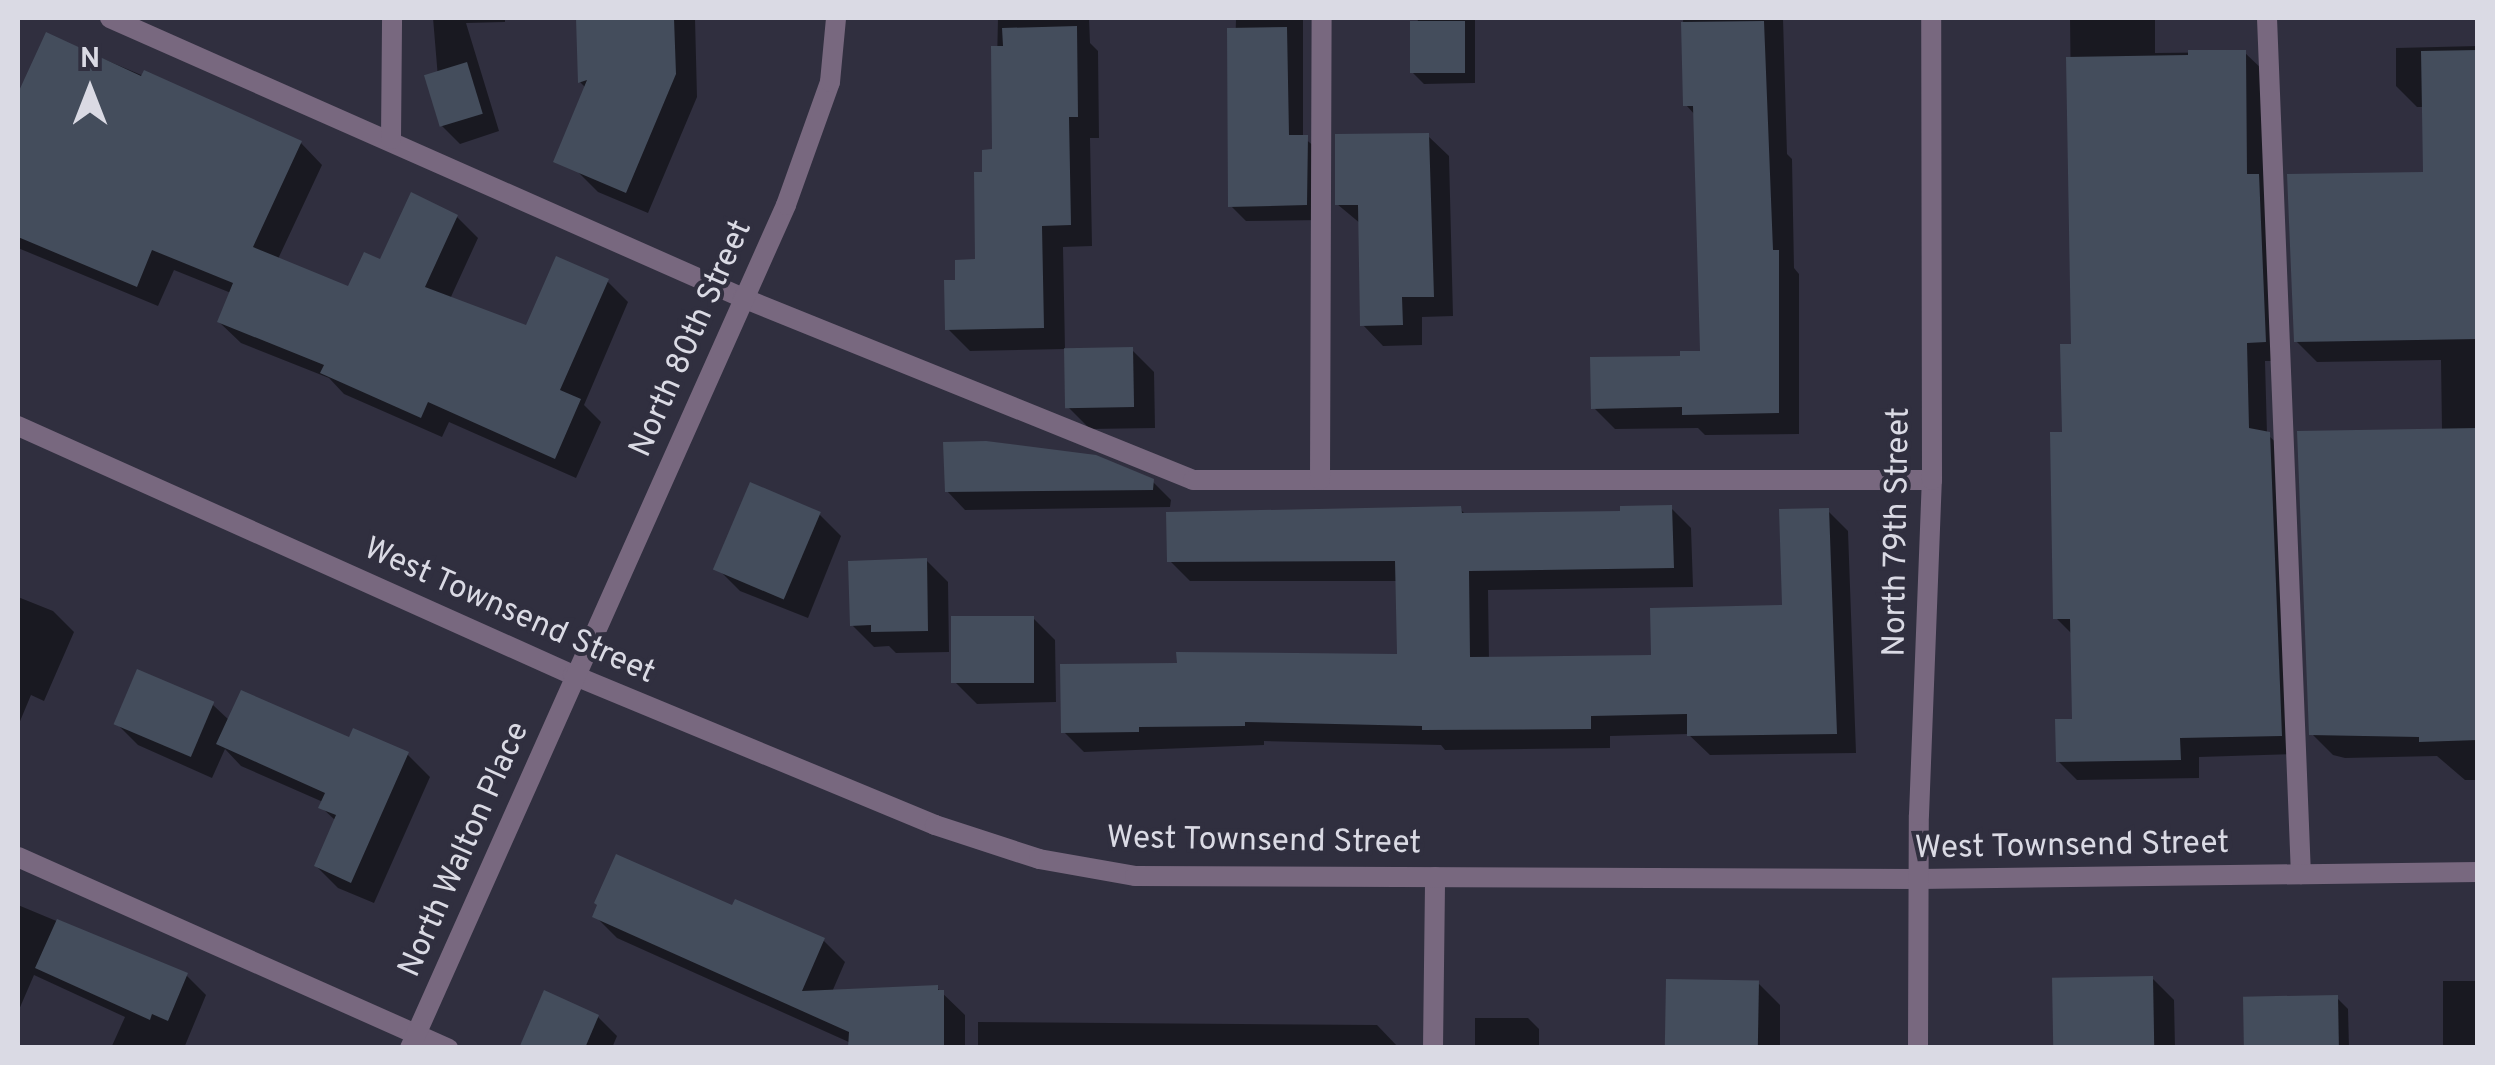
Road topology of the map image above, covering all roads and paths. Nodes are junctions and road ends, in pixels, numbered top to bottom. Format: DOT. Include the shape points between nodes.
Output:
graph roads {
  1 [pos="110,18"];
  2 [pos="392,18"];
  3 [pos="836,18"];
  4 [pos="1322,18"];
  5 [pos="1931,18"];
  6 [pos="2267,18"];
  7 [pos="391,138"];
  8 [pos="743,298"];
  9 [pos="18,426"];
  10 [pos="1320,480"];
  11 [pos="1932,480"];
  12 [pos="573,675"];
  13 [pos="18,856"];
  14 [pos="2478,872"];
  15 [pos="2301,874"];
  16 [pos="1435,876"];
  17 [pos="1919,879"];
  18 [pos="413,1041"];
  19 [pos="448,1048"];
  20 [pos="1433,1048"];
  21 [pos="1918,1048"];
  1 -- 7 [label="street"];
  2 -- 7 [label="street"];
  3 -- 8 [label="street, North 80th Street" via="830,82 786,205"];
  4 -- 10 [label="street"];
  5 -- 11 [label="street, North 79th Street"];
  6 -- 15 [label="street"];
  7 -- 8 [label="street"];
  8 -- 10 [label="street" via="1193,480"];
  8 -- 12 [label="street, North 80th Street"];
  9 -- 12 [label="street, West Townsend Street"];
  10 -- 11 [label="street"];
  11 -- 17 [label="street, North 79th Street"];
  12 -- 16 [label="street, West Townsend Street" via="934,825 1039,859 1135,876"];
  12 -- 18 [label="street, North Walton Place"];
  13 -- 18 [label="street"];
  14 -- 15 [label="street, West Townsend Street"];
  15 -- 17 [label="street, West Townsend Street"];
  16 -- 17 [label="street, West Townsend Street"];
  16 -- 20 [label="street"];
  17 -- 21 [label="street, North 79th Street"];
  18 -- 19 [label="street"];
}
